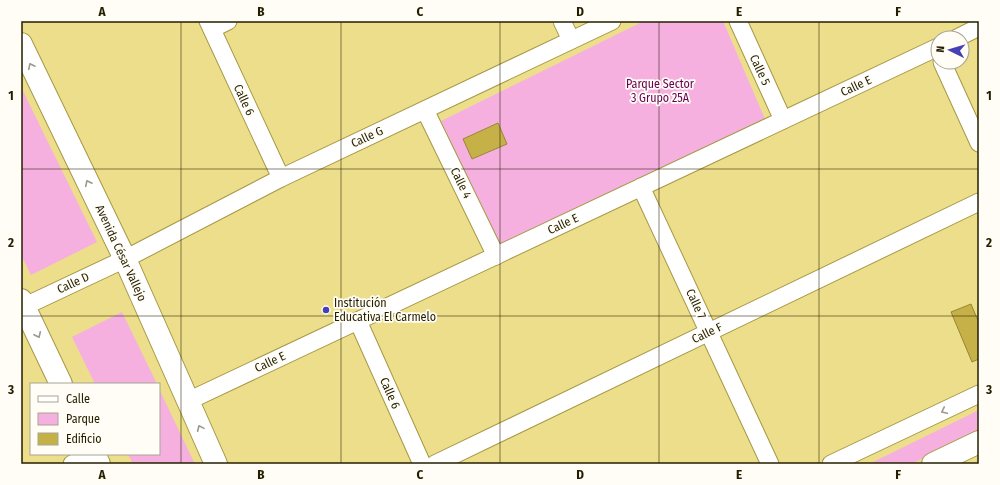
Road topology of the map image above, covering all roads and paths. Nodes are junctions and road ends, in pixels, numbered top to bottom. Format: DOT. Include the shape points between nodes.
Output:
graph roads {
  1 [pos="228,21"];
  2 [pos="562,21"];
  3 [pos="612,21"];
  4 [pos="738,21"];
  5 [pos="210,25"];
  6 [pos="979,27"];
  7 [pos="970,32"];
  8 [pos="571,40"];
  9 [pos="21,44"];
  10 [pos="930,56"];
  11 [pos="946,70"];
  12 [pos="425,110"];
  13 [pos="783,120"];
  14 [pos="979,143"];
  15 [pos="281,178"];
  16 [pos="641,187"];
  17 [pos="979,202"];
  18 [pos="496,256"];
  19 [pos="125,259"];
  20 [pos="22,305"];
  21 [pos="358,321"];
  22 [pos="710,332"];
  23 [pos="61,383"];
  24 [pos="979,394"];
  25 [pos="188,401"];
  26 [pos="979,442"];
  27 [pos="92,455"];
  28 [pos="94,455"];
  29 [pos="72,464"];
  30 [pos="99,464"];
  31 [pos="216,464"];
  32 [pos="422,464"];
  33 [pos="435,464"];
  34 [pos="770,464"];
  35 [pos="831,464"];
  36 [pos="933,464"];
  1 -- 5 [label="street"];
  2 -- 8 [label="street"];
  3 -- 8 [label="street, Calle G"];
  4 -- 13 [label="street, Calle 5"];
  5 -- 15 [label="street, Calle 6"];
  6 -- 7 [label="street"];
  8 -- 12 [label="street, Calle G"];
  19 -- 9 [label="main road, Avenida César Vallejo, one-way"];
  10 -- 13 [label="street, Calle E"];
  11 -- 14 [label="street"];
  12 -- 15 [label="street, Calle G"];
  12 -- 18 [label="street, Calle 4"];
  13 -- 16 [label="street, Calle E"];
  15 -- 19 [label="street, Calle G"];
  16 -- 18 [label="street, Calle E"];
  16 -- 22 [label="street, Calle 7"];
  17 -- 22 [label="street, Calle F"];
  18 -- 21 [label="street, Calle E"];
  19 -- 20 [label="street, Calle D"];
  19 -- 25 [label="main road, Avenida César Vallejo"];
  20 -- 23 [label="main road, one-way"];
  21 -- 25 [label="street, Calle E"];
  21 -- 32 [label="street, Calle 6"];
  22 -- 33 [label="street, Calle F"];
  22 -- 34 [label="street, Calle 7"];
  24 -- 35 [label="street, one-way"];
  31 -- 25 [label="main road, Avenida César Vallejo, one-way"];
  26 -- 36 [label="main road"];
  27 -- 29 [label="street"];
  28 -- 30 [label="main road"];
}
